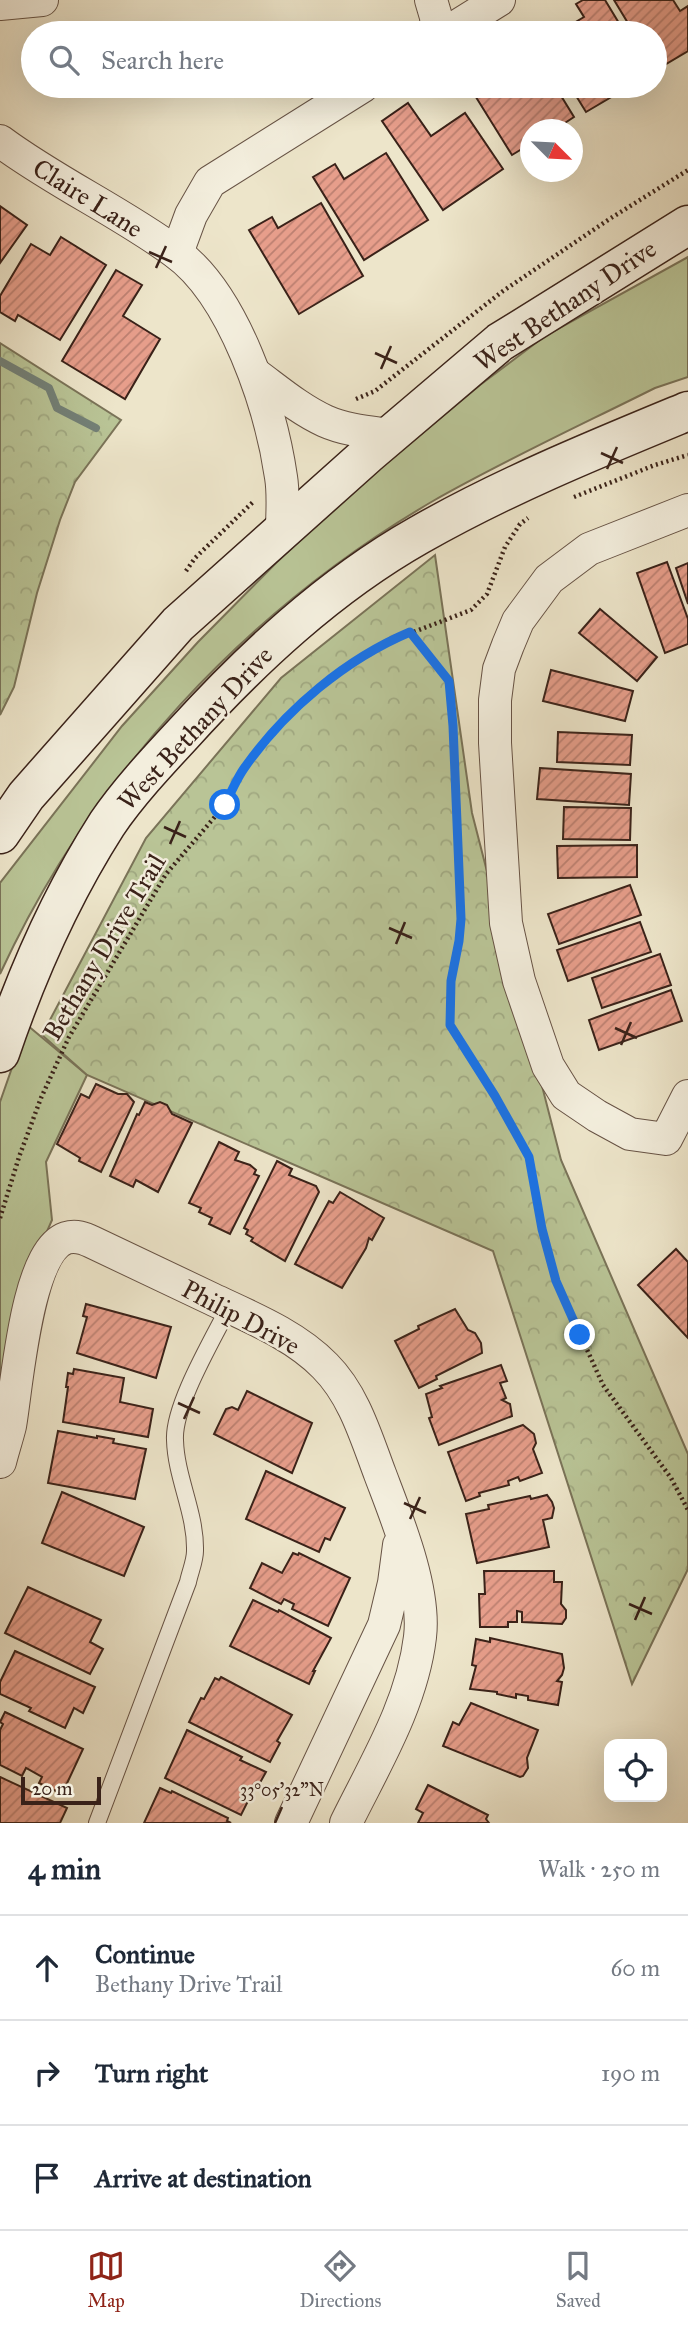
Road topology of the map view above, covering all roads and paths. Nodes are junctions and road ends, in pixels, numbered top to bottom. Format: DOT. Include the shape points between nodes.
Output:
graph roads {
  1 [pos="42,0"];
  2 [pos="431,0"];
  3 [pos="499,0"];
  4 [pos="0,4"];
  5 [pos="436,21"];
  6 [pos="465,21"];
  7 [pos="344,98"];
  8 [pos="0,141"];
  9 [pos="688,225"];
  10 [pos="177,253"];
  11 [pos="255,374"];
  12 [pos="688,411"];
  13 [pos="390,435"];
  14 [pos="688,455"];
  15 [pos="564,499"];
  16 [pos="688,510"];
  17 [pos="529,517"];
  18 [pos="282,530"];
  19 [pos="410,632"];
  20 [pos="0,834"];
  21 [pos="0,1053"];
  22 [pos="688,1096"];
  23 [pos="0,1218"];
  24 [pos="229,1307"];
  25 [pos="0,1462"];
  26 [pos="688,1510"];
  27 [pos="401,1529"];
  28 [pos="97,1823"];
  29 [pos="291,1823"];
  30 [pos="346,1823"];
  1 -- 4 [label="street"];
  2 -- 5 [label="street"];
  3 -- 6 [label="street"];
  7 -- 10 [label="street, Claire Lane" via="210,182"];
  8 -- 10 [label="street, Claire Lane"];
  9 -- 13 [label="main road, West Bethany Drive" via="500,342"];
  10 -- 11 [label="street, Claire Lane" via="217,295"];
  11 -- 13 [label="street, Claire Lane" via="325,421"];
  11 -- 18 [label="street, Claire Lane" via="282,481"];
  12 -- 21 [label="main road, West Bethany Drive" via="546,470 418,536 350,580 279,636 216,697 109,822 63,900 20,994"];
  13 -- 18 [label="main road, West Bethany Drive"];
  14 -- 15 [label="path"];
  16 -- 22 [label="street" via="589,549 548,579 508,645 495,700 506,923 519,981 548,1066 566,1095 630,1135 666,1139"];
  17 -- 19 [label="path, Bethany Drive Trail" via="512,534 492,585 479,602 458,616"];
  18 -- 20 [label="main road, West Bethany Drive" via="178,624 26,796"];
  19 -- 23 [label="path, Bethany Drive Trail" via="377,646 336,674 288,717 245,767 225,805 166,874 69,1037 37,1110"];
  19 -- 26 [label="path" via="449,681 461,919 451,981 450,1025 529,1157 556,1281 603,1385 671,1478"];
  24 -- 25 [label="street, Philip Drive" via="92,1242 65,1238 42,1266 33,1290"];
  24 -- 27 [label="street, Philip Drive" via="286,1336 325,1366 355,1408"];
  24 -- 28 [label="lane" via="180,1411 174,1438 194,1531 188,1582"];
  27 -- 29 [label="street, Philip Drive" via="384,1625"];
  27 -- 30 [label="street, Philip Drive" via="418,1595 421,1635 411,1682"];
}
